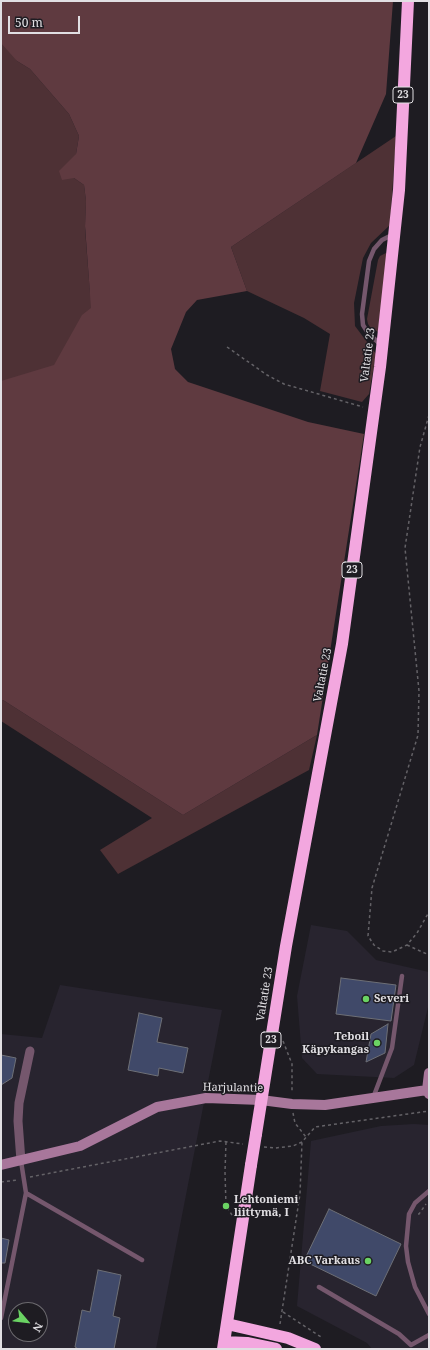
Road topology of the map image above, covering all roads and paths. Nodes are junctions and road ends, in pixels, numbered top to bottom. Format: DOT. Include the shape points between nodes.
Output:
graph roads {
  1 [pos="408,1"];
  2 [pos="395,233"];
  3 [pos="227,347"];
  4 [pos="382,347"];
  5 [pos="374,410"];
  6 [pos="429,415"];
  7 [pos="429,912"];
  8 [pos="407,945"];
  9 [pos="429,955"];
  10 [pos="402,976"];
  11 [pos="274,1021"];
  12 [pos="30,1050"];
  13 [pos="429,1073"];
  14 [pos="428,1092"];
  15 [pos="373,1098"];
  16 [pos="261,1100"];
  17 [pos="292,1104"];
  18 [pos="429,1110"];
  19 [pos="306,1137"];
  20 [pos="226,1142"];
  21 [pos="302,1142"];
  22 [pos="247,1144"];
  23 [pos="261,1146"];
  24 [pos="21,1161"];
  25 [pos="1,1165"];
  26 [pos="24,1178"];
  27 [pos="1,1182"];
  28 [pos="429,1191"];
  29 [pos="26,1193"];
  30 [pos="242,1228"];
  31 [pos="142,1260"];
  32 [pos="319,1287"];
  33 [pos="283,1312"];
  34 [pos="429,1314"];
  35 [pos="1,1318"];
  36 [pos="227,1324"];
  37 [pos="280,1328"];
  38 [pos="429,1335"];
  39 [pos="321,1337"];
  40 [pos="224,1345"];
  41 [pos="276,1349"];
  42 [pos="315,1349"];
  1 -- 2 [label="highway, Valtatie 23 / 23"];
  2 -- 4 [label="highway, Valtatie 23 / 23"];
  2 -- 4 [label="lane" via="382,240 374,249 369,261 363,307 363,325"];
  3 -- 5 [label="path" via="284,384"];
  4 -- 5 [label="highway, Valtatie 23 / 23"];
  5 -- 11 [label="highway, Valtatie 23 / 23" via="342,644"];
  6 -- 8 [label="path" via="420,447 405,548 419,691 418,735 372,888 368,936 374,945 383,951 392,952"];
  7 -- 8 [label="path"];
  8 -- 9 [label="path"];
  10 -- 15 [label="lane" via="392,1048"];
  11 -- 16 [label="highway, Valtatie 23 / 23"];
  11 -- 17 [label="path" via="292,1064"];
  12 -- 24 [label="street" via="19,1102"];
  13 -- 14 [label="street"];
  14 -- 15 [label="street, Harjulantie"];
  15 -- 17 [label="street, Harjulantie" via="325,1105"];
  16 -- 17 [label="street, Harjulantie"];
  16 -- 24 [label="street, Harjulantie" via="206,1098 157,1107 80,1146"];
  16 -- 30 [label="highway, Valtatie 23 / 23, bridge"];
  17 -- 19 [label="path" via="295,1123"];
  18 -- 19 [label="path" via="315,1127"];
  19 -- 21 [label="path"];
  20 -- 22 [label="path"];
  20 -- 26 [label="path" via="220,1141"];
  20 -- 30 [label="path" via="226,1206"];
  21 -- 23 [label="path" via="275,1148"];
  21 -- 33 [label="path" via="300,1194"];
  24 -- 25 [label="street, Harjulantie"];
  24 -- 26 [label="lane"];
  26 -- 27 [label="path"];
  26 -- 29 [label="lane"];
  28 -- 34 [label="lane" via="415,1203 409,1214 406,1246 415,1288"];
  29 -- 31 [label="lane"];
  29 -- 35 [label="lane"];
  30 -- 36 [label="highway, Valtatie 23 / 23"];
  32 -- 38 [label="lane" via="399,1334 411,1345"];
  33 -- 37 [label="path"];
  33 -- 39 [label="path"];
  36 -- 40 [label="highway, Valtatie 23 / 23"];
  36 -- 42 [label="highway" via="288,1338"];
  40 -- 41 [label="highway" via="247,1343"];
}
